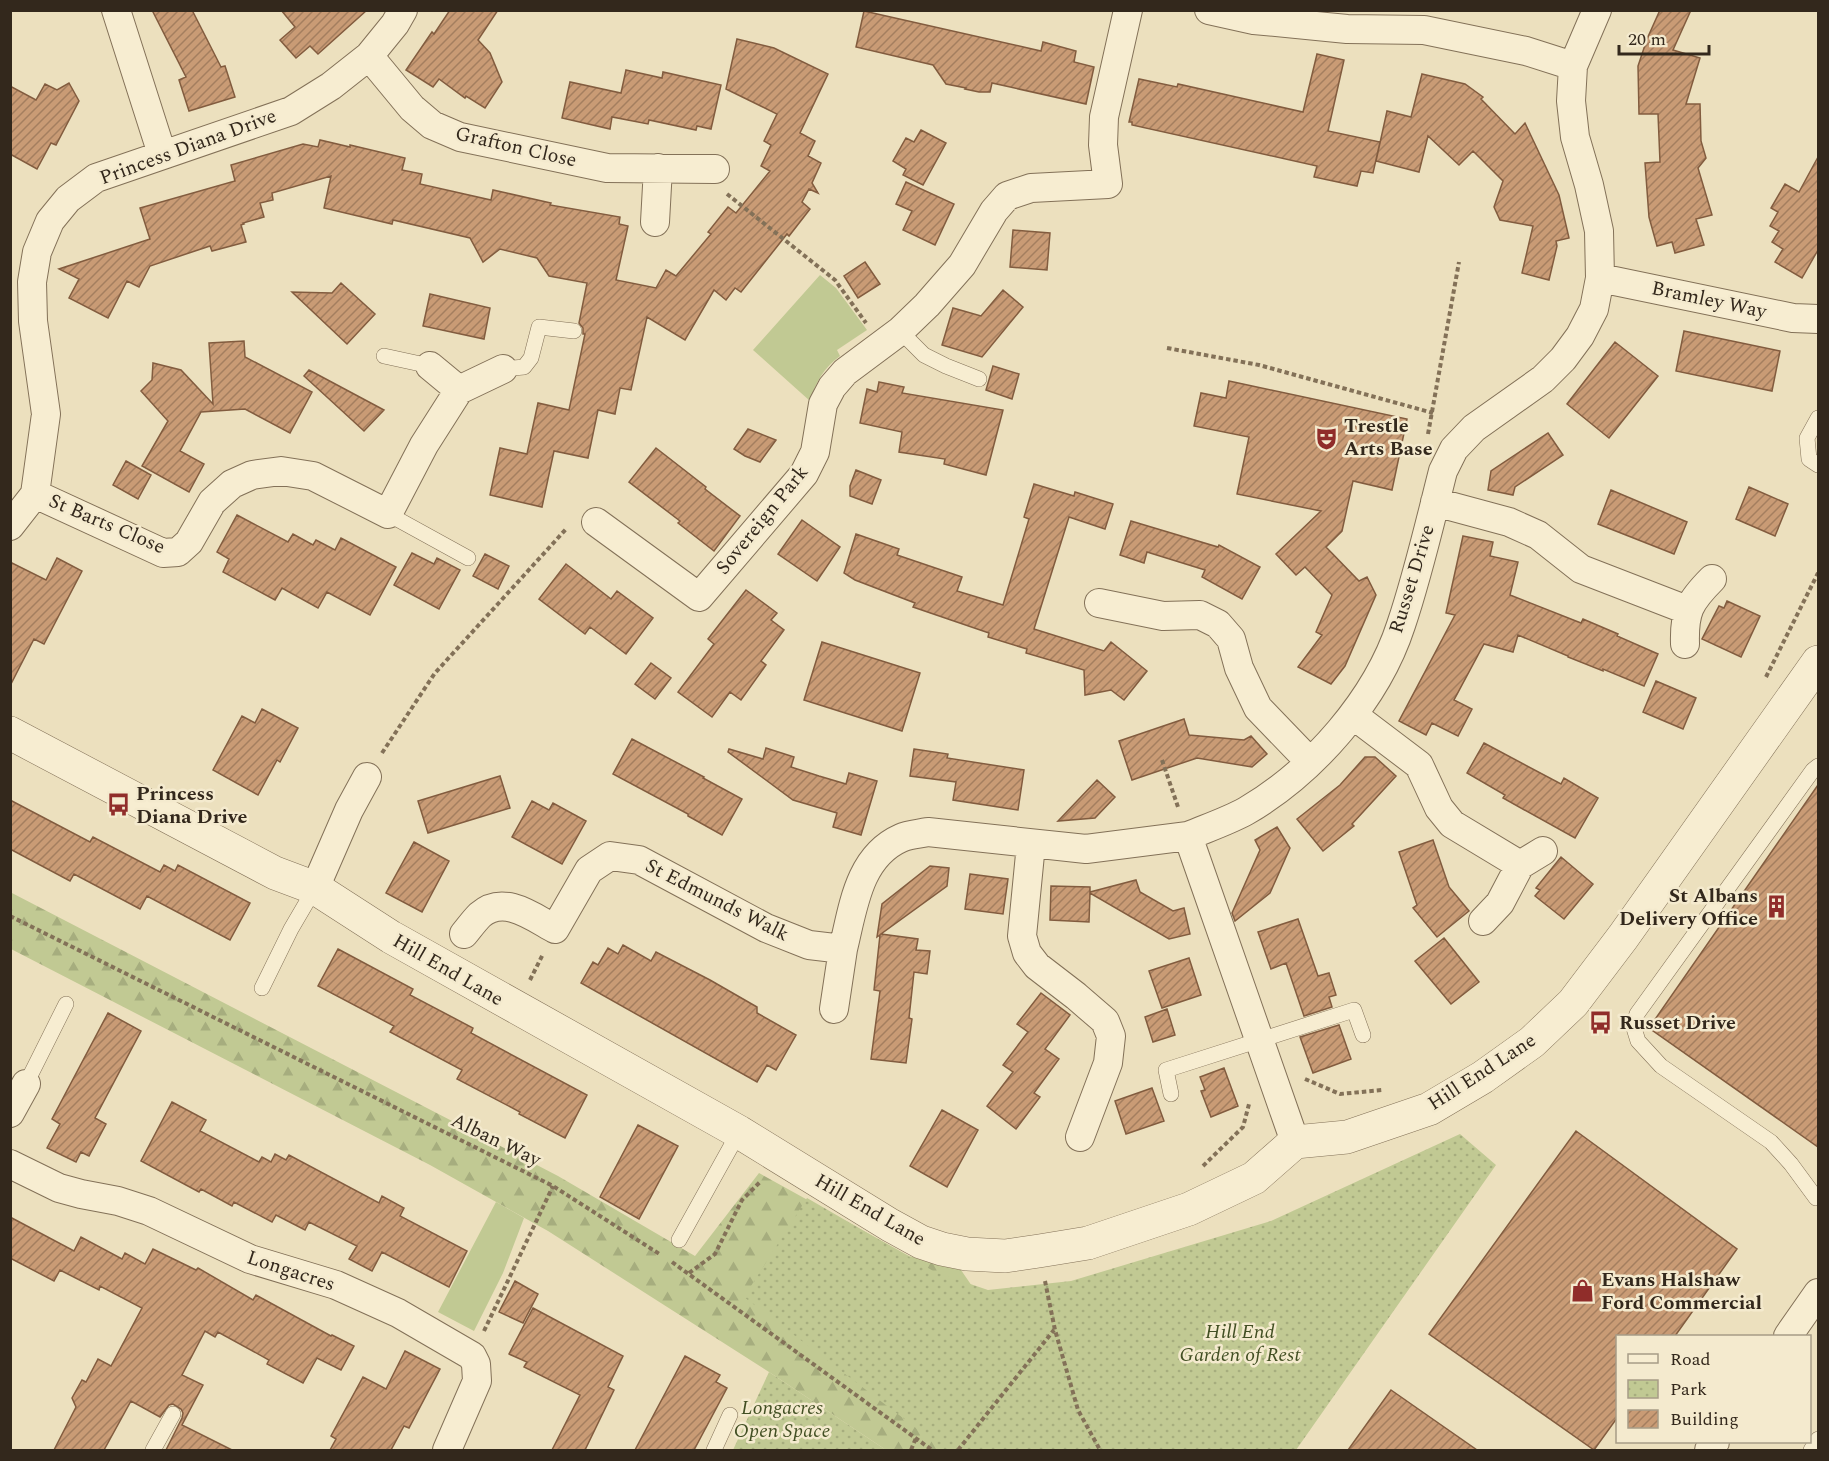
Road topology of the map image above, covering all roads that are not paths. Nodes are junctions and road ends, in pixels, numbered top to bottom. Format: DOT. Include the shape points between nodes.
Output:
graph roads {
  1 [pos="116,10"];
  2 [pos="1128,10"];
  3 [pos="1209,10"];
  4 [pos="1597,10"];
  5 [pos="393,15"];
  6 [pos="1294,17"];
  7 [pos="369,56"];
  8 [pos="1573,66"];
  9 [pos="162,154"];
  10 [pos="658,168"];
  11 [pos="715,168"];
  12 [pos="656,222"];
  13 [pos="1600,278"];
  14 [pos="1818,319"];
  15 [pos="574,331"];
  16 [pos="900,331"];
  17 [pos="384,356"];
  18 [pos="430,366"];
  19 [pos="503,369"];
  20 [pos="979,379"];
  21 [pos="459,390"];
  22 [pos="1818,418"];
  23 [pos="1818,465"];
  24 [pos="35,494"];
  25 [pos="1435,502"];
  26 [pos="388,514"];
  27 [pos="596,522"];
  28 [pos="10,526"];
  29 [pos="468,558"];
  30 [pos="1712,579"];
  31 [pos="1099,603"];
  32 [pos="1687,610"];
  33 [pos="1685,644"];
  34 [pos="1818,662"];
  35 [pos="1353,715"];
  36 [pos="10,733"];
  37 [pos="1310,762"];
  38 [pos="1818,766"];
  39 [pos="367,777"];
  40 [pos="1188,836"];
  41 [pos="1031,844"];
  42 [pos="315,888"];
  43 [pos="1483,921"];
  44 [pos="464,934"];
  45 [pos="843,949"];
  46 [pos="262,988"];
  47 [pos="66,1004"];
  48 [pos="834,1009"];
  49 [pos="1363,1035"];
  50 [pos="1259,1041"];
  51 [pos="26,1084"];
  52 [pos="1171,1095"];
  53 [pos="10,1113"];
  54 [pos="739,1132"];
  55 [pos="1080,1137"];
  56 [pos="1295,1142"];
  57 [pos="10,1164"];
  58 [pos="1815,1198"];
  59 [pos="679,1240"];
  60 [pos="1818,1293"];
  61 [pos="1789,1335"];
  62 [pos="173,1414"];
  63 [pos="730,1415"];
  64 [pos="1818,1439"];
  65 [pos="153,1450"];
  66 [pos="447,1450"];
  67 [pos="714,1450"];
  68 [pos="1811,1450"];
  1 -- 9 [label="street"];
  2 -- 16 [label="street, Sovereign Park" via="1104,117 1108,184 1031,188 1007,196 994,210 962,265"];
  3 -- 6 [label="street" via="1254,20"];
  4 -- 8 [label="street, Russet Drive"];
  5 -- 7 [label="street, Princess Diana Drive"];
  6 -- 8 [label="street" via="1347,29 1424,30 1526,51"];
  7 -- 9 [label="street, Princess Diana Drive" via="291,111"];
  7 -- 10 [label="street, Grafton Close" via="425,120 460,137 607,168"];
  8 -- 13 [label="street, Russet Drive" via="1575,137 1599,231"];
  9 -- 24 [label="street, Princess Diana Drive" via="96,178 68,199 50,221 37,252 32,282 33,321 46,414"];
  10 -- 11 [label="street, Grafton Close"];
  10 -- 12 [label="street"];
  13 -- 14 [label="street, Bramley Way" via="1793,318"];
  13 -- 25 [label="street, Russet Drive" via="1594,309 1580,336 1543,379 1474,428 1454,449"];
  15 -- 19 [label="lane" via="540,327 531,358 524,367"];
  16 -- 20 [label="lane" via="924,355"];
  16 -- 27 [label="street, Sovereign Park" via="845,372 832,387 823,404 814,452 804,474 699,597"];
  17 -- 18 [label="lane"];
  18 -- 21 [label="street"];
  19 -- 21 [label="street"];
  21 -- 26 [label="street" via="424,445"];
  22 -- 23 [label="lane" via="1807,438 1809,459"];
  24 -- 26 [label="street, St Barts Close" via="163,553 178,552 189,543 212,502 232,484 252,476 281,471 313,476"];
  24 -- 28 [label="street"];
  25 -- 32 [label="street" via="1509,522 1538,535 1581,569"];
  25 -- 35 [label="street, Russet Drive" via="1401,627"];
  26 -- 29 [label="lane"];
  30 -- 32 [label="street"];
  31 -- 37 [label="street" via="1163,616 1200,615 1218,624 1231,639 1239,668 1258,708"];
  32 -- 33 [label="street"];
  34 -- 56 [label="street, Hill End Lane" via="1623,937 1573,1003 1532,1042 1429,1109 1347,1137"];
  35 -- 37 [label="street, Russet Drive"];
  35 -- 43 [label="street" via="1419,765 1439,808 1452,824 1531,858"];
  36 -- 42 [label="street, Hill End Lane" via="275,873"];
  37 -- 40 [label="street, Russet Drive" via="1245,812"];
  38 -- 58 [label="lane" via="1637,1014 1634,1025 1638,1041 1661,1066 1771,1142"];
  39 -- 42 [label="street"];
  40 -- 41 [label="street" via="1086,849"];
  40 -- 50 [label="street"];
  41 -- 45 [label="street" via="928,832 902,837 882,849 861,878"];
  41 -- 55 [label="street" via="1022,936 1026,953 1105,1021 1111,1036 1108,1063"];
  42 -- 46 [label="lane"];
  42 -- 54 [label="street, Hill End Lane" via="391,938"];
  44 -- 45 [label="street, St Edmunds Walk" via="481,914 497,907 516,908 555,929 589,870 610,856 639,860 766,928 809,945"];
  45 -- 48 [label="street"];
  47 -- 51 [label="lane"];
  49 -- 50 [label="lane" via="1354,1010"];
  50 -- 52 [label="lane" via="1166,1070"];
  50 -- 56 [label="street"];
  51 -- 53 [label="street"];
  54 -- 56 [label="street, Hill End Lane" via="921,1242 967,1254 1005,1256 1088,1244 1189,1209 1254,1178"];
  54 -- 59 [label="lane"];
  57 -- 66 [label="street, Longacres" via="59,1188 149,1211 250,1259 336,1285 398,1313 472,1356 477,1381"];
  60 -- 61 [label="street"];
  62 -- 65 [label="lane"];
  63 -- 67 [label="lane"];
  64 -- 68 [label="lane"];
}
